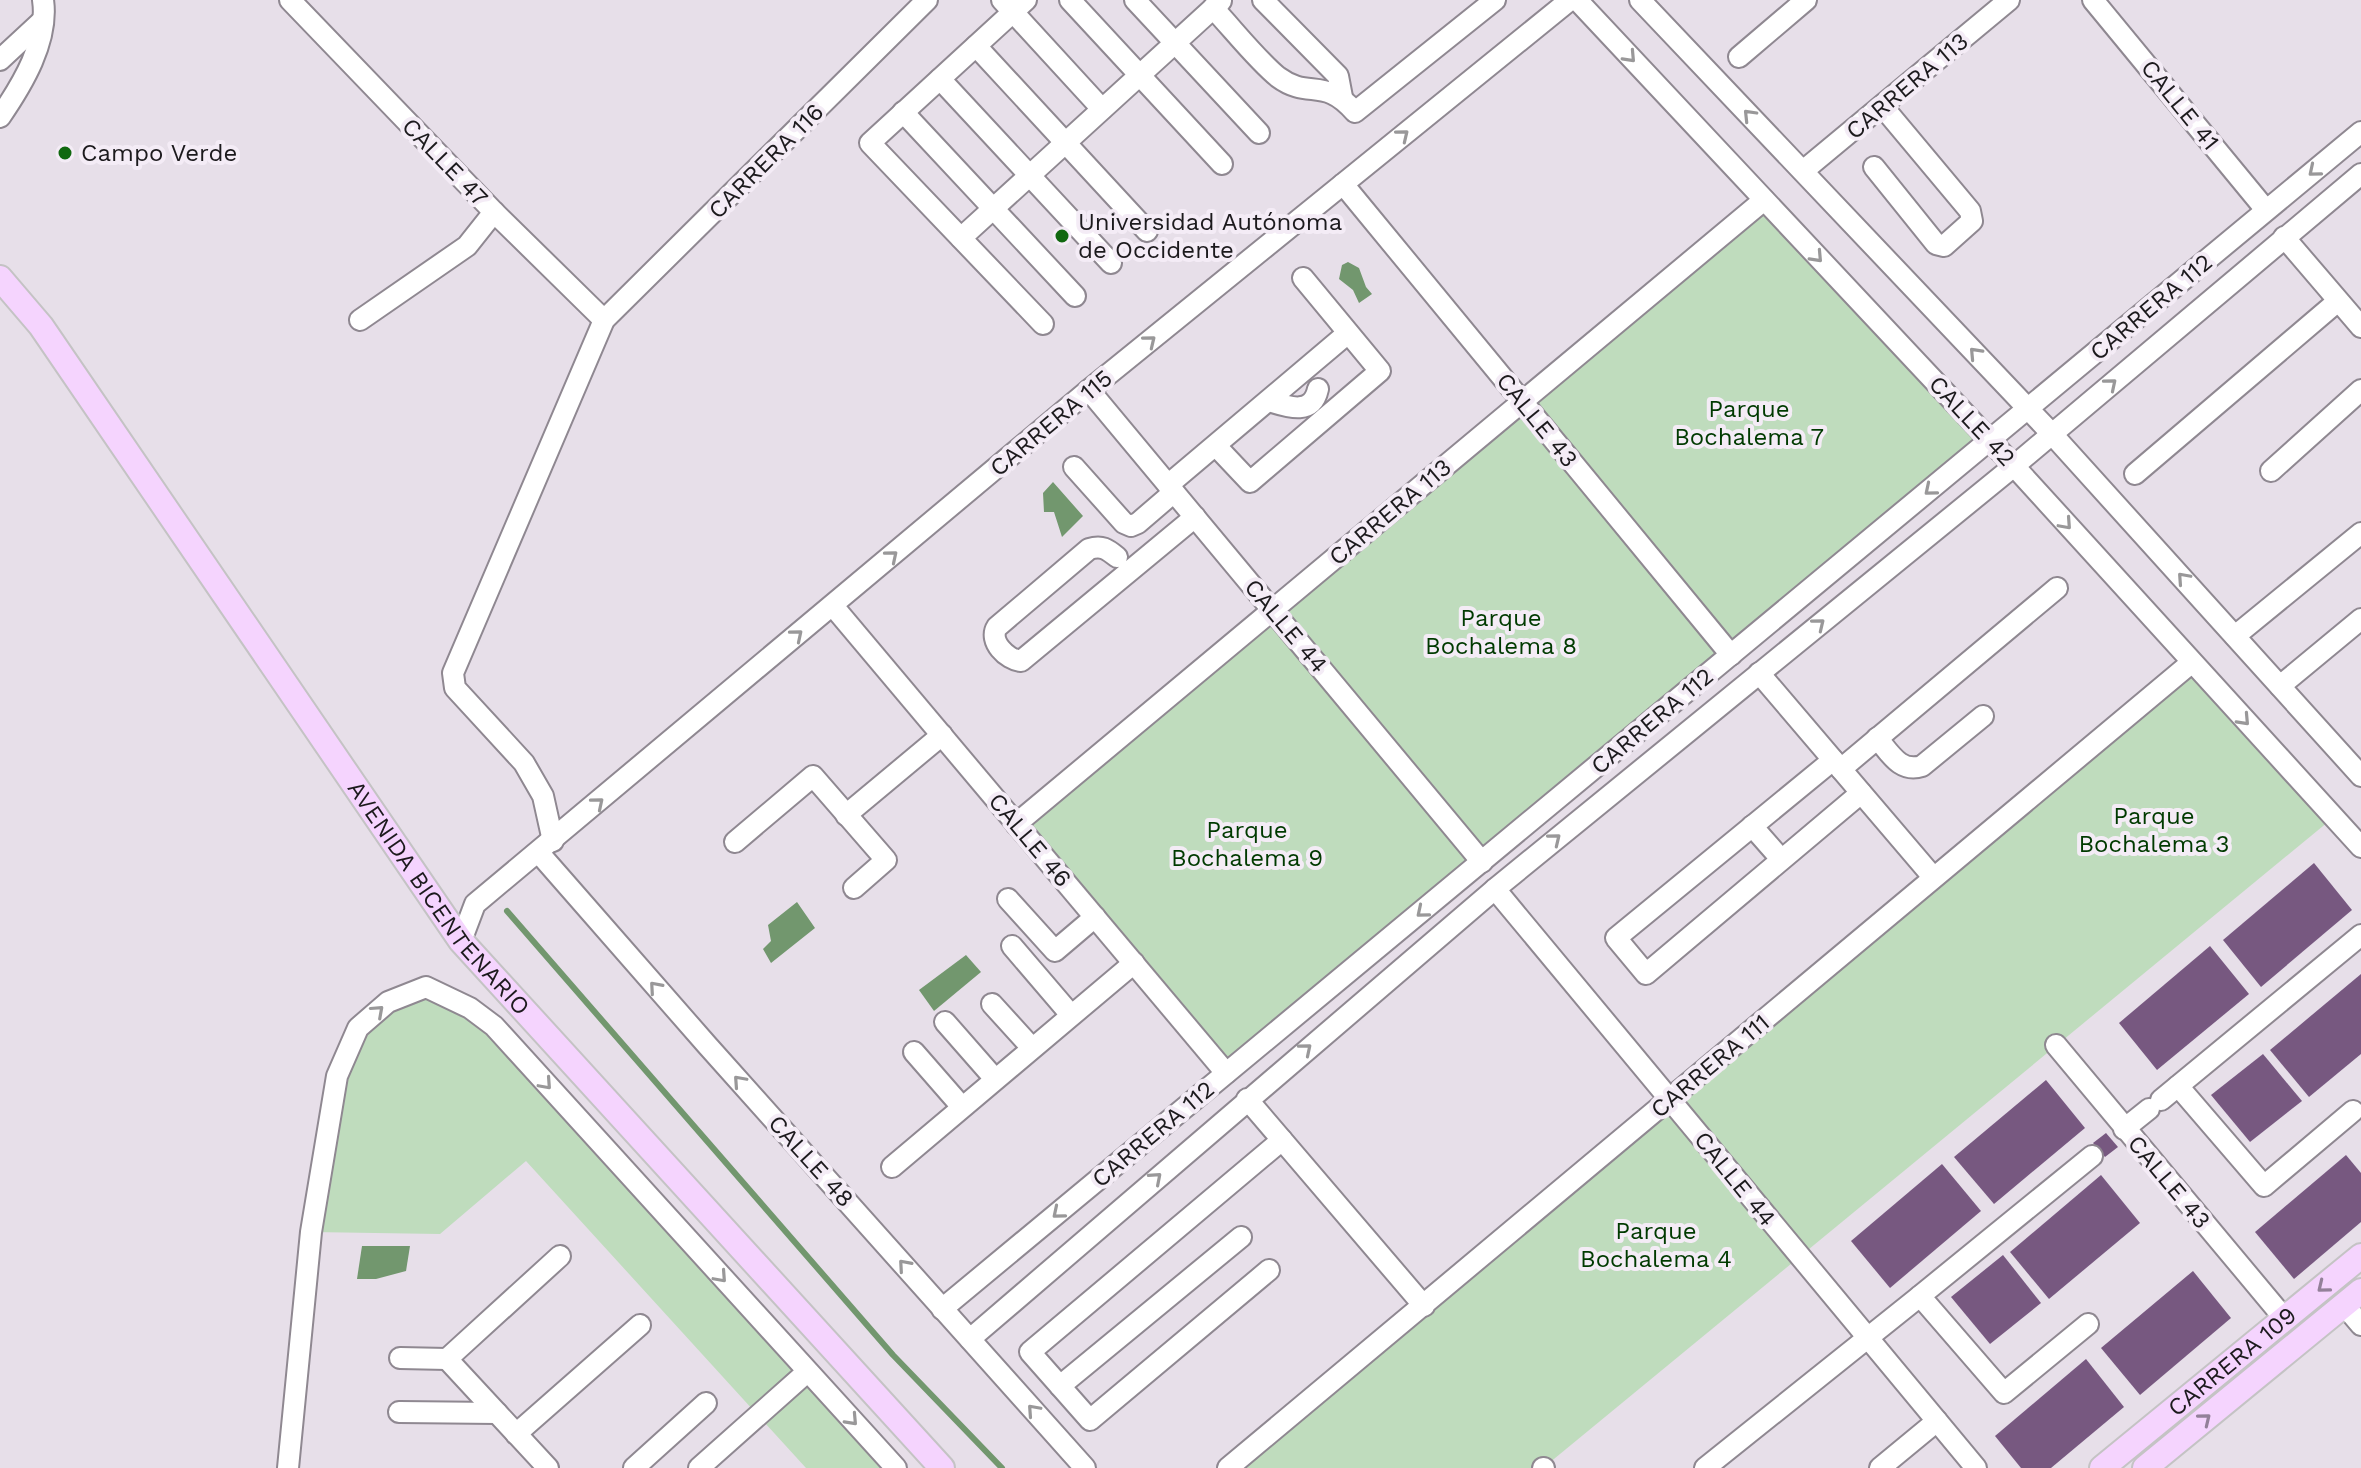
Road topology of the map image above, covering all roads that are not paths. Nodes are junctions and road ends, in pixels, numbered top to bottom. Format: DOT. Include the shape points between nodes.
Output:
graph roads {
  1 [pos="290,0"];
  2 [pos="927,0"];
  3 [pos="1070,0"];
  4 [pos="1135,0"];
  5 [pos="1263,0"];
  6 [pos="1495,0"];
  7 [pos="1570,0"];
  8 [pos="1577,0"];
  9 [pos="1640,0"];
  10 [pos="1806,0"];
  11 [pos="2009,0"];
  12 [pos="2093,0"];
  13 [pos="1014,4"];
  14 [pos="1217,4"];
  15 [pos="43,10"];
  16 [pos="1174,43"];
  17 [pos="976,46"];
  18 [pos="1739,57"];
  19 [pos="0,60"];
  20 [pos="1139,75"];
  21 [pos="940,79"];
  22 [pos="1348,104"];
  23 [pos="1883,107"];
  24 [pos="1102,109"];
  25 [pos="903,112"];
  26 [pos="0,117"];
  27 [pos="2361,132"];
  28 [pos="1259,133"];
  29 [pos="1065,143"];
  30 [pos="1222,164"];
  31 [pos="1874,167"];
  32 [pos="1803,171"];
  33 [pos="2361,174"];
  34 [pos="1030,176"];
  35 [pos="1343,184"];
  36 [pos="1764,200"];
  37 [pos="993,209"];
  38 [pos="2266,210"];
  39 [pos="494,212"];
  40 [pos="1147,231"];
  41 [pos="2284,237"];
  42 [pos="961,238"];
  43 [pos="1111,263"];
  44 [pos="0,278"];
  45 [pos="1303,278"];
  46 [pos="1075,296"];
  47 [pos="2338,301"];
  48 [pos="360,320"];
  49 [pos="604,320"];
  50 [pos="1043,324"];
  51 [pos="2361,327"];
  52 [pos="1348,333"];
  53 [pos="1318,389"];
  54 [pos="1089,390"];
  55 [pos="2361,390"];
  56 [pos="1269,401"];
  57 [pos="1522,401"];
  58 [pos="2028,410"];
  59 [pos="2052,434"];
  60 [pos="1990,441"];
  61 [pos="1216,446"];
  62 [pos="2014,466"];
  63 [pos="1074,467"];
  64 [pos="2271,471"];
  65 [pos="2135,474"];
  66 [pos="1171,488"];
  67 [pos="1195,517"];
  68 [pos="2361,533"];
  69 [pos="1117,557"];
  70 [pos="2057,588"];
  71 [pos="833,606"];
  72 [pos="1272,610"];
  73 [pos="2361,619"];
  74 [pos="2235,636"];
  75 [pos="1731,655"];
  76 [pos="2191,663"];
  77 [pos="1759,673"];
  78 [pos="2280,686"];
  79 [pos="1983,716"];
  80 [pos="942,735"];
  81 [pos="1877,738"];
  82 [pos="1837,765"];
  83 [pos="2361,776"];
  84 [pos="1861,793"];
  85 [pos="846,815"];
  86 [pos="1016,824"];
  87 [pos="1752,826"];
  88 [pos="735,842"];
  89 [pos="546,847"];
  90 [pos="2361,847"];
  91 [pos="1781,859"];
  92 [pos="1482,862"];
  93 [pos="1933,877"];
  94 [pos="854,888"];
  95 [pos="1495,889"];
  96 [pos="1008,899"];
  97 [pos="1095,917"];
  98 [pos="2361,935"];
  99 [pos="461,941"];
  100 [pos="1012,946"];
  101 [pos="1134,963"];
  102 [pos="992,1004"];
  103 [pos="1071,1015"];
  104 [pos="945,1022"];
  105 [pos="2056,1045"];
  106 [pos="1032,1048"];
  107 [pos="914,1052"];
  108 [pos="1226,1073"];
  109 [pos="995,1079"];
  110 [pos="2178,1086"];
  111 [pos="1247,1099"];
  112 [pos="1670,1099"];
  113 [pos="962,1107"];
  114 [pos="2353,1111"];
  115 [pos="2124,1129"];
  116 [pos="1282,1140"];
  117 [pos="2092,1156"];
  118 [pos="892,1167"];
  119 [pos="1241,1237"];
  120 [pos="560,1256"];
  121 [pos="2361,1256"];
  122 [pos="1269,1270"];
  123 [pos="1920,1296"];
  124 [pos="2352,1298"];
  125 [pos="1424,1306"];
  126 [pos="942,1309"];
  127 [pos="2284,1318"];
  128 [pos="2088,1324"];
  129 [pos="640,1325"];
  130 [pos="2361,1325"];
  131 [pos="1867,1338"];
  132 [pos="970,1339"];
  133 [pos="400,1358"];
  134 [pos="447,1359"];
  135 [pos="807,1372"];
  136 [pos="1060,1386"];
  137 [pos="706,1403"];
  138 [pos="399,1412"];
  139 [pos="497,1413"];
  140 [pos="1937,1421"];
  141 [pos="516,1434"];
  142 [pos="288,1468"];
  143 [pos="548,1468"];
  144 [pos="634,1468"];
  145 [pos="699,1468"];
  146 [pos="896,1468"];
  147 [pos="942,1468"];
  148 [pos="1085,1468"];
  149 [pos="1228,1468"];
  150 [pos="1705,1468"];
  151 [pos="1880,1468"];
  152 [pos="1976,1468"];
  153 [pos="2102,1468"];
  154 [pos="2145,1468"];
  1 -- 39 [label="street, CALLE 47"];
  2 -- 49 [label="street, CARRERA 116"];
  3 -- 20 [label="street"];
  4 -- 16 [label="street"];
  5 -- 22 [label="street" via="1338,76"];
  6 -- 22 [label="street"];
  35 -- 7 [label="street, CARRERA 115, one-way"];
  8 -- 36 [label="street, CALLE 42, one-way"];
  32 -- 9 [label="street, CALLE 42, one-way"];
  10 -- 18 [label="street"];
  11 -- 23 [label="street, CARRERA 113"];
  12 -- 38 [label="street, CALLE 41"];
  13 -- 17 [label="street"];
  13 -- 24 [label="street"];
  14 -- 16 [label="street"];
  14 -- 22 [label="street" via="1278,76 1302,89 1322,88"];
  15 -- 19 [label="street"];
  15 -- 26 [label="street" via="31,68"];
  16 -- 20 [label="street"];
  16 -- 28 [label="street"];
  17 -- 21 [label="street"];
  17 -- 29 [label="street"];
  20 -- 24 [label="street"];
  20 -- 30 [label="street"];
  21 -- 25 [label="street"];
  21 -- 34 [label="street"];
  23 -- 31 [label="street" via="1970,211 1972,221 1944,246 1936,244"];
  23 -- 32 [label="street, CARRERA 113"];
  24 -- 29 [label="street"];
  25 -- 37 [label="street"];
  25 -- 42 [label="street" via="870,143"];
  27 -- 38 [label="street, CARRERA 112, one-way"];
  29 -- 34 [label="street"];
  29 -- 40 [label="street"];
  58 -- 32 [label="street, CALLE 42, one-way"];
  33 -- 41 [label="street, CARRERA 112"];
  34 -- 37 [label="street"];
  34 -- 43 [label="street"];
  54 -- 35 [label="street, CARRERA 115, one-way"];
  35 -- 57 [label="street, CALLE 43"];
  36 -- 57 [label="street, CARRERA 113"];
  36 -- 60 [label="street, CALLE 42, one-way"];
  37 -- 42 [label="street"];
  37 -- 46 [label="street"];
  38 -- 58 [label="street, CARRERA 112"];
  39 -- 48 [label="street" via="467,246"];
  39 -- 49 [label="street, CALLE 47"];
  41 -- 47 [label="street"];
  59 -- 41 [label="street, CARRERA 112, one-way"];
  42 -- 50 [label="street"];
  44 -- 99 [label="main road, AVENIDA BICENTENARIO" via="41,326"];
  45 -- 52 [label="street"];
  47 -- 51 [label="street"];
  47 -- 65 [label="street"];
  49 -- 89 [label="street" via="453,673 455,688 524,763 543,796"];
  52 -- 56 [label="street"];
  52 -- 61 [label="street" via="1380,371 1250,482"];
  53 -- 56 [label="street" via="1303,408"];
  54 -- 66 [label="street, CALLE 44"];
  71 -- 54 [label="street, CARRERA 115, one-way"];
  55 -- 64 [label="street"];
  56 -- 61 [label="street"];
  57 -- 72 [label="street, CARRERA 113"];
  57 -- 75 [label="street, CALLE 43"];
  58 -- 59 [label="street, CALLE 42"];
  58 -- 60 [label="street, CARRERA 112"];
  59 -- 62 [label="street, CARRERA 112"];
  74 -- 59 [label="street, CALLE 42, one-way"];
  60 -- 62 [label="street, CALLE 42"];
  60 -- 75 [label="street, CARRERA 112, one-way"];
  61 -- 66 [label="street"];
  62 -- 76 [label="street, CALLE 42, one-way"];
  77 -- 62 [label="street, CARRERA 112, one-way"];
  63 -- 66 [label="street" via="1131,526"];
  66 -- 67 [label="street, CALLE 44"];
  67 -- 69 [label="street" via="1021,661 1011,659 994,640 997,627 1089,549 1098,546"];
  67 -- 72 [label="street, CALLE 44"];
  68 -- 74 [label="street"];
  70 -- 81 [label="street"];
  71 -- 80 [label="street, CALLE 46"];
  89 -- 71 [label="street, CARRERA 115, one-way"];
  72 -- 86 [label="street, CARRERA 113"];
  72 -- 92 [label="street, CALLE 44"];
  73 -- 78 [label="street"];
  74 -- 78 [label="street, CALLE 42"];
  75 -- 92 [label="street, CARRERA 112"];
  76 -- 90 [label="street, CALLE 42, one-way"];
  76 -- 93 [label="street, CARRERA 111"];
  77 -- 82 [label="street"];
  95 -- 77 [label="street, CARRERA 112, one-way"];
  78 -- 83 [label="street, CALLE 42"];
  79 -- 81 [label="street" via="1911,770"];
  80 -- 85 [label="street"];
  80 -- 86 [label="street, CALLE 46"];
  81 -- 82 [label="street"];
  82 -- 84 [label="street"];
  82 -- 87 [label="street"];
  84 -- 91 [label="street"];
  84 -- 93 [label="street"];
  85 -- 88 [label="street" via="813,776"];
  85 -- 94 [label="street" via="886,860"];
  86 -- 97 [label="street, CALLE 46"];
  87 -- 91 [label="street"];
  87 -- 91 [label="street" via="1616,938 1646,974"];
  89 -- 99 [label="street, CARRERA 115" via="475,904"];
  126 -- 89 [label="street, CALLE 48, one-way"];
  92 -- 108 [label="street, CARRERA 112, one-way"];
  93 -- 112 [label="street, CARRERA 111"];
  111 -- 95 [label="street, CARRERA 112, one-way"];
  95 -- 112 [label="street, CALLE 44"];
  96 -- 97 [label="street" via="1055,951"];
  97 -- 101 [label="street, CALLE 46"];
  98 -- 110 [label="street"];
  99 -- 147 [label="main road, AVENIDA BICENTENARIO"];
  100 -- 103 [label="street"];
  101 -- 103 [label="street"];
  101 -- 108 [label="street, CALLE 46"];
  102 -- 106 [label="street"];
  103 -- 106 [label="street"];
  104 -- 109 [label="street"];
  105 -- 115 [label="street, CALLE 43"];
  106 -- 109 [label="street"];
  107 -- 113 [label="street"];
  108 -- 126 [label="street, CARRERA 112, one-way"];
  109 -- 113 [label="street"];
  110 -- 114 [label="street" via="2264,1186"];
  110 -- 115 [label="street"];
  111 -- 116 [label="street"];
  132 -- 111 [label="street, CARRERA 112, one-way"];
  112 -- 125 [label="street, CARRERA 111"];
  112 -- 131 [label="street, CALLE 44"];
  113 -- 118 [label="street"];
  115 -- 127 [label="street, CALLE 43"];
  116 -- 125 [label="street"];
  116 -- 136 [label="street" via="1030,1352"];
  117 -- 123 [label="street"];
  119 -- 136 [label="street"];
  120 -- 134 [label="street"];
  121 -- 127 [label="main road, CARRERA 109, one-way"];
  122 -- 136 [label="street" via="1090,1420"];
  123 -- 128 [label="street" via="2004,1393"];
  123 -- 131 [label="street"];
  124 -- 130 [label="street"];
  154 -- 124 [label="main road, CARRERA 109, one-way"];
  125 -- 149 [label="street, CARRERA 111"];
  126 -- 132 [label="street, CALLE 48"];
  127 -- 153 [label="main road, CARRERA 109"];
  129 -- 141 [label="street"];
  131 -- 140 [label="street, CALLE 44"];
  131 -- 150 [label="street"];
  148 -- 132 [label="street, CALLE 48, one-way"];
  133 -- 134 [label="street"];
  134 -- 139 [label="street"];
  142 -- 135 [label="street, one-way" via="311,1232 337,1076 358,1028 388,1002 426,987 494,1026"];
  135 -- 145 [label="street"];
  135 -- 146 [label="street, one-way"];
  137 -- 144 [label="street"];
  138 -- 139 [label="street"];
  139 -- 141 [label="street"];
  140 -- 151 [label="street"];
  140 -- 152 [label="street, CALLE 44"];
  141 -- 143 [label="street"];
}
